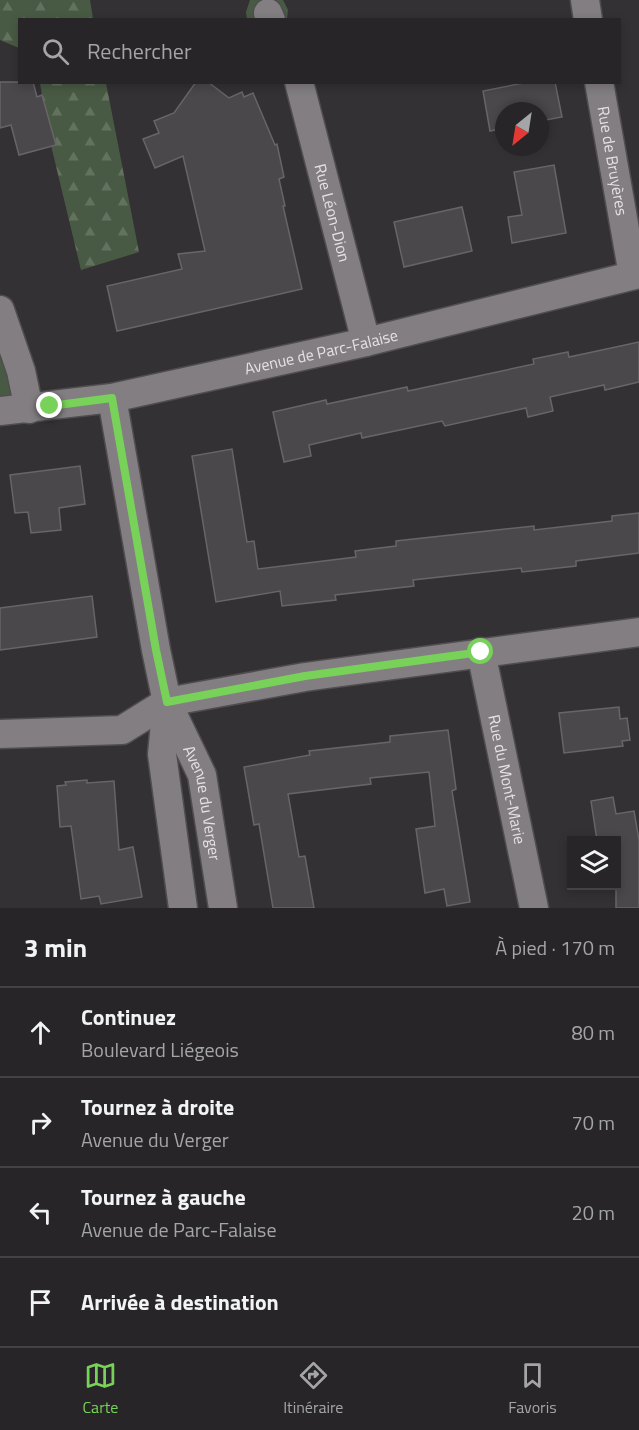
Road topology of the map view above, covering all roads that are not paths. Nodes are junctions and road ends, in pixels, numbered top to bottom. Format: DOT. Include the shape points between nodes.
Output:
graph roads {
  1 [pos="585,0"];
  2 [pos="588,18"];
  3 [pos="300,84"];
  4 [pos="599,84"];
  5 [pos="636,274"];
  6 [pos="0,310"];
  7 [pos="366,342"];
  8 [pos="112,398"];
  9 [pos="29,409"];
  10 [pos="0,411"];
  11 [pos="639,632"];
  12 [pos="481,652"];
  13 [pos="167,702"];
  14 [pos="0,734"];
  15 [pos="183,908"];
  16 [pos="223,908"];
  17 [pos="534,908"];
  1 -- 2 [label="street"];
  3 -- 7 [label="street, Rue Léon-Dion"];
  4 -- 5 [label="street, Rue de Bruyères"];
  5 -- 7 [label="street, Avenue de Parc-Falaise"];
  6 -- 9 [label="street" via="21,371"];
  7 -- 8 [label="street, Avenue de Parc-Falaise"];
  8 -- 9 [label="street, Avenue de Parc-Falaise"];
  8 -- 13 [label="street, Avenue du Verger"];
  9 -- 10 [label="street, Avenue de Parc-Falaise"];
  11 -- 12 [label="street"];
  12 -- 13 [label="street" via="305,676"];
  12 -- 17 [label="street, Rue du Mont-Marie"];
  13 -- 14 [label="street" via="122,730"];
  13 -- 15 [label="street, Avenue du Verger" via="162,754"];
  13 -- 16 [label="street, Avenue du Verger" via="202,775"];
}
